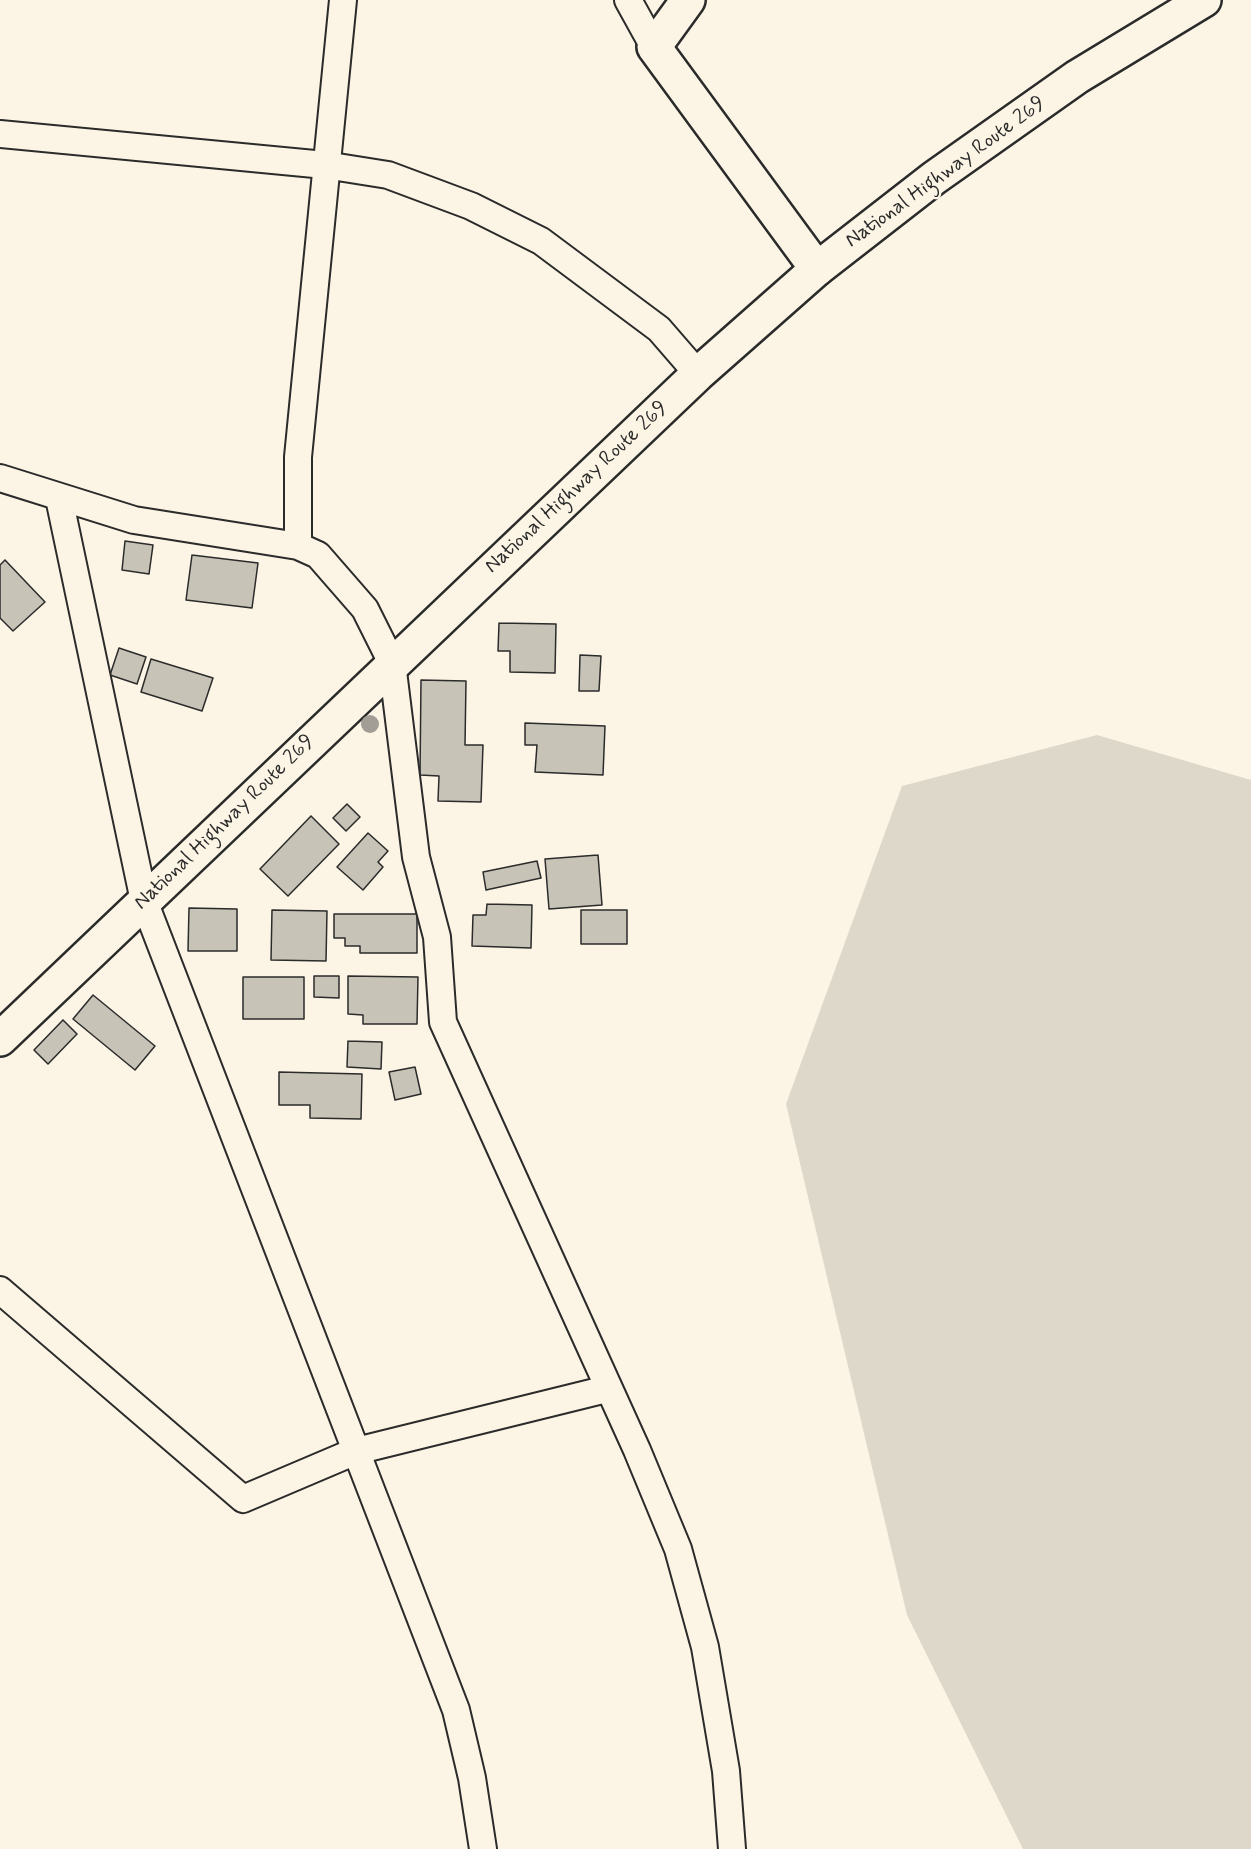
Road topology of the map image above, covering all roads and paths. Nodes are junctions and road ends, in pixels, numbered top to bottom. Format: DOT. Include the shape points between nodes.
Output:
graph roads {
  1 [pos="343,0"];
  2 [pos="628,0"];
  3 [pos="688,0"];
  4 [pos="1204,0"];
  5 [pos="654,47"];
  6 [pos="0,134"];
  7 [pos="325,165"];
  8 [pos="817,269"];
  9 [pos="698,374"];
  10 [pos="0,478"];
  11 [pos="59,498"];
  12 [pos="298,546"];
  13 [pos="393,663"];
  14 [pos="144,901"];
  15 [pos="0,1039"];
  16 [pos="0,1290"];
  17 [pos="607,1389"];
  18 [pos="356,1451"];
  19 [pos="483,1849"];
  20 [pos="732,1849"];
  1 -- 7 [label="street"];
  2 -- 5 [label="street"];
  3 -- 5 [label="main road"];
  4 -- 8 [label="main road, National Highway Route 269" via="1077,77 934,178"];
  5 -- 8 [label="main road"];
  6 -- 7 [label="street"];
  7 -- 9 [label="street" via="388,175 471,206 541,241 659,329"];
  7 -- 12 [label="street" via="298,457"];
  8 -- 9 [label="main road, National Highway Route 269"];
  9 -- 13 [label="main road, National Highway Route 269"];
  10 -- 11 [label="street"];
  11 -- 12 [label="street" via="134,520"];
  11 -- 14 [label="street"];
  12 -- 13 [label="street" via="318,555 365,609"];
  13 -- 14 [label="main road, National Highway Route 269"];
  13 -- 17 [label="street" via="416,857 437,937 443,1022"];
  14 -- 15 [label="main road, National Highway Route 269"];
  14 -- 18 [label="street"];
  16 -- 18 [label="street" via="243,1499"];
  17 -- 18 [label="street"];
  17 -- 20 [label="street" via="678,1549 705,1647 726,1771"];
  18 -- 19 [label="street" via="456,1710"];
}
